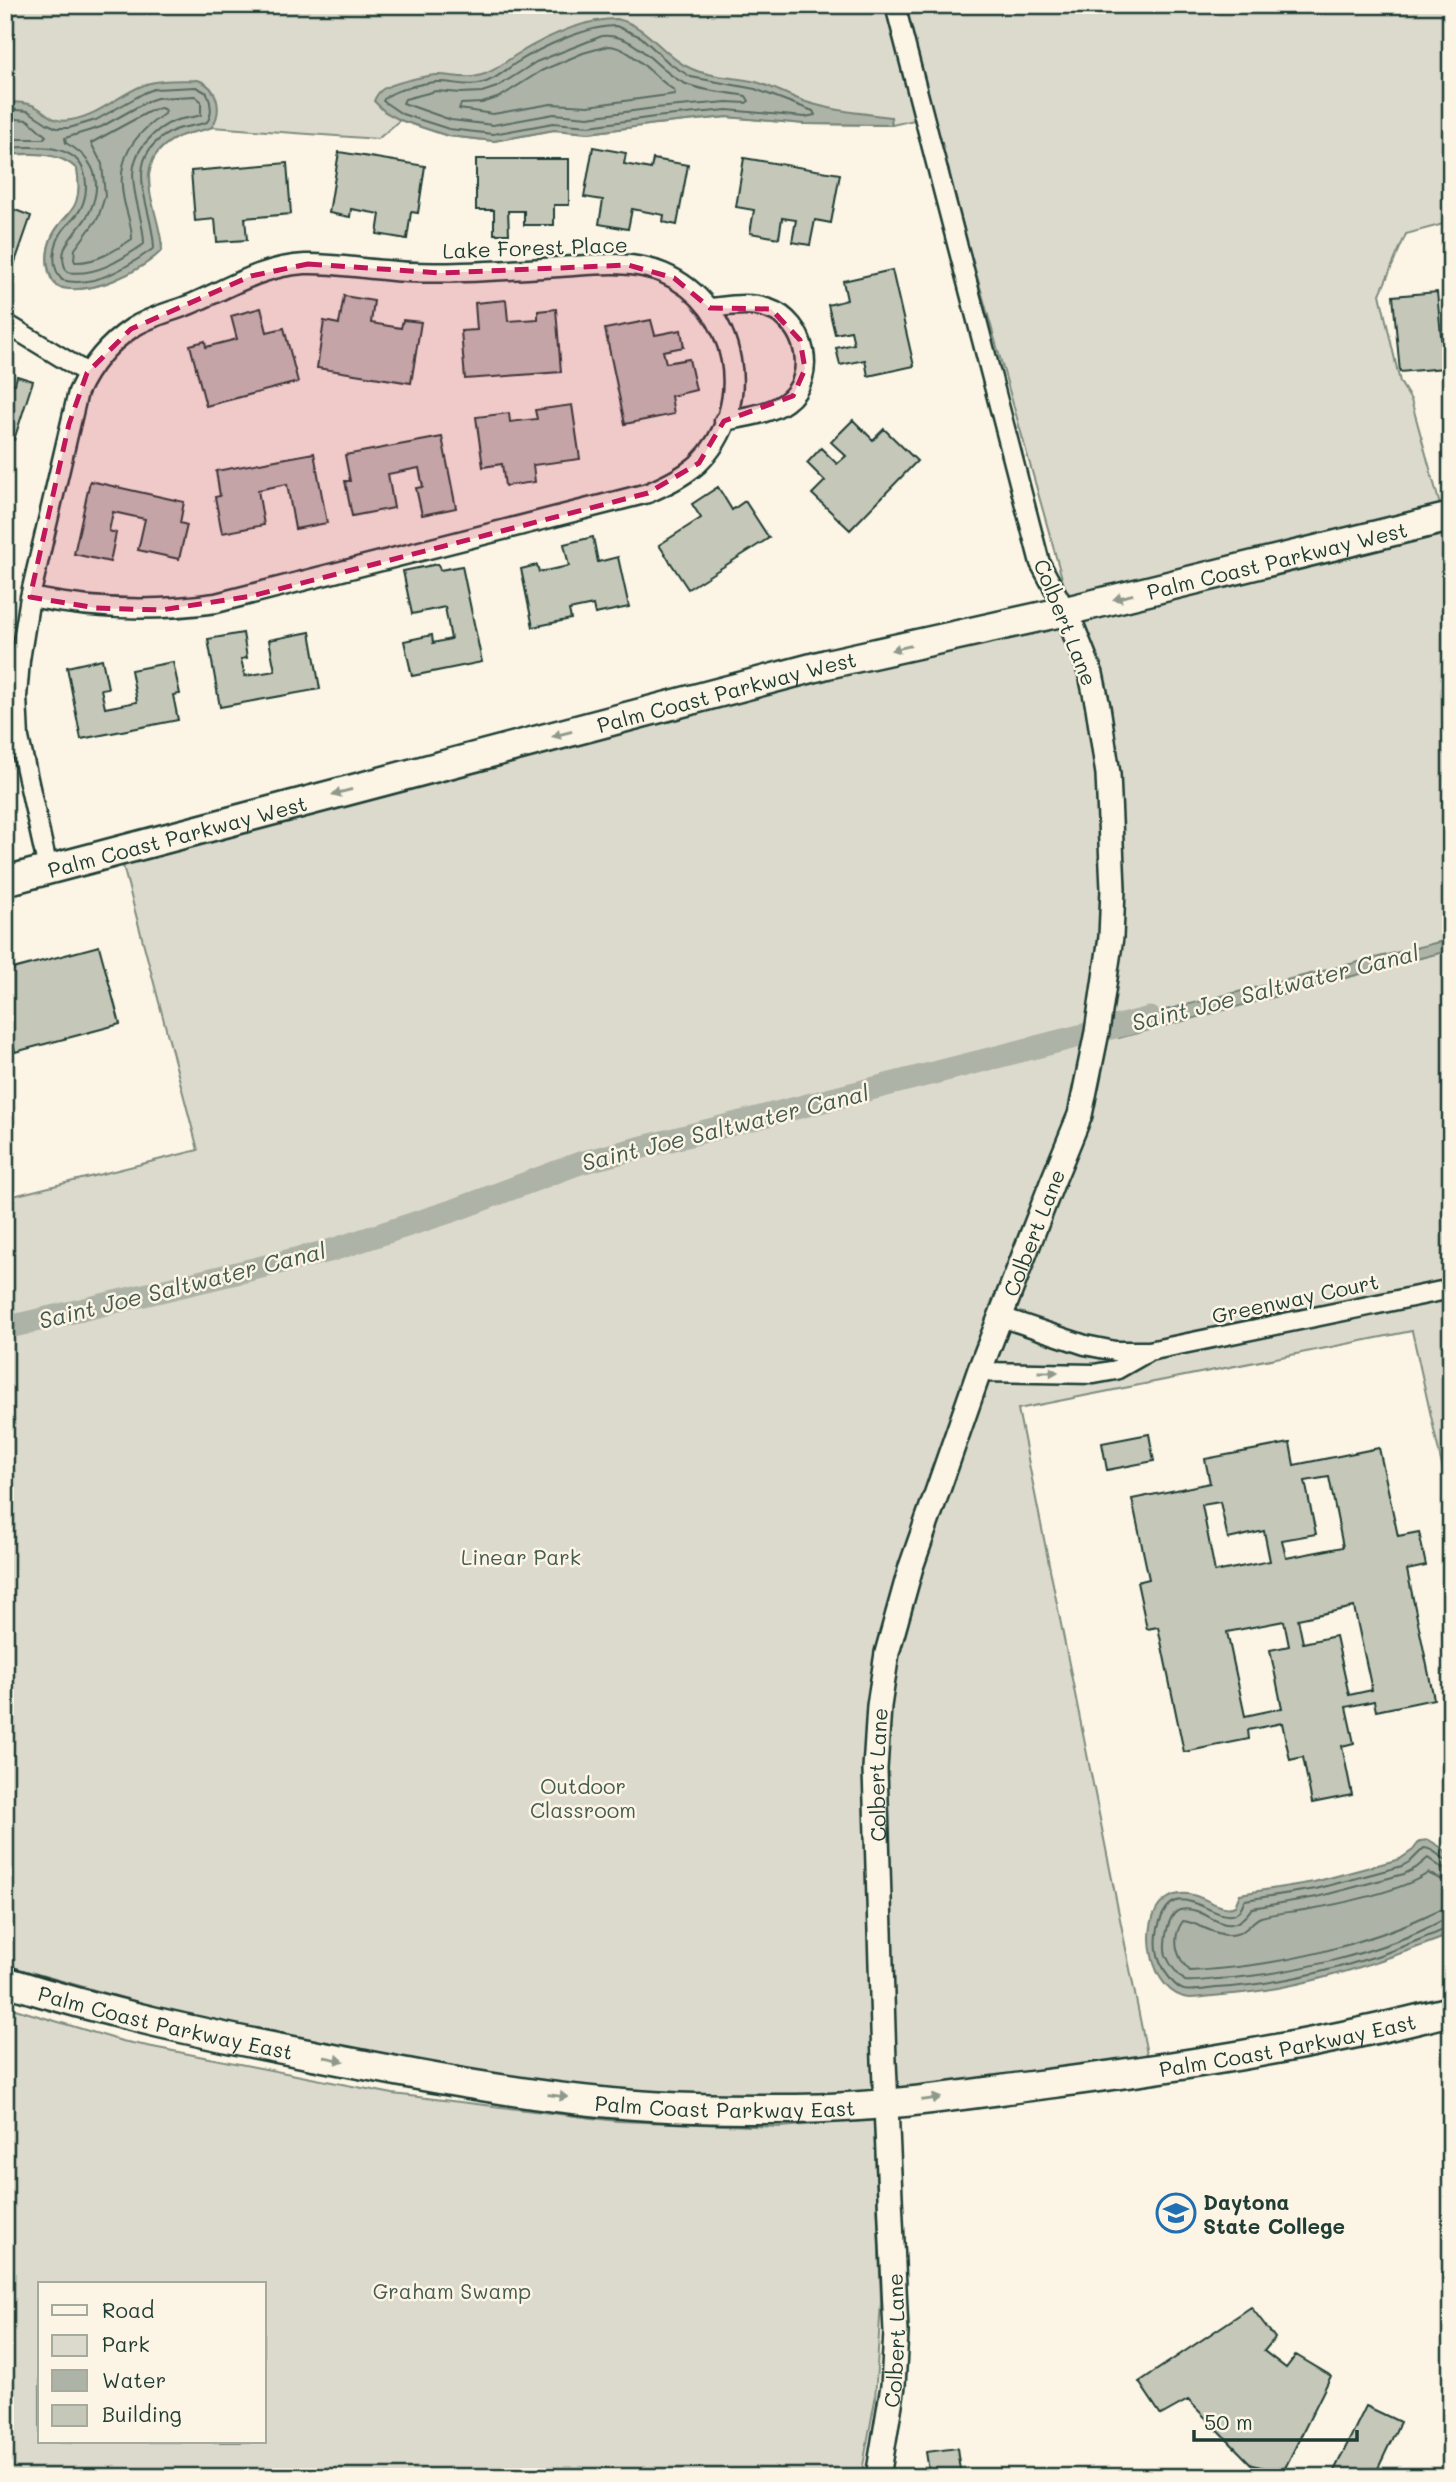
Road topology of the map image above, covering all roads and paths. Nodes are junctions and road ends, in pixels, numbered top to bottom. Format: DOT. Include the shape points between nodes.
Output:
graph roads {
  1 [pos="895,5"];
  2 [pos="710,308"];
  3 [pos="5,323"];
  4 [pos="87,373"];
  5 [pos="724,421"];
  6 [pos="1451,517"];
  7 [pos="30,597"];
  8 [pos="1066,611"];
  9 [pos="48,869"];
  10 [pos="5,881"];
  11 [pos="1451,1289"];
  12 [pos="1001,1317"];
  13 [pos="1149,1351"];
  14 [pos="979,1372"];
  15 [pos="5,1981"];
  16 [pos="1451,2011"];
  17 [pos="886,2104"];
  18 [pos="878,2477"];
  1 -- 8 [label="street, Colbert Lane" via="1040,563"];
  2 -- 4 [label="street, Lake Forest Place" via="674,278 628,265 441,273 289,265 251,276 139,324"];
  2 -- 5 [label="street, Lake Forest Place" via="723,330 731,361 731,398"];
  2 -- 5 [label="street" via="771,309 794,327 805,354 801,384 784,404"];
  3 -- 4 [label="street"];
  4 -- 7 [label="street, Lake Forest Place" via="69,424"];
  5 -- 7 [label="street, Lake Forest Place" via="699,463 648,493 265,592 161,610 96,608"];
  6 -- 8 [label="main road, Palm Coast Parkway West, one-way"];
  7 -- 9 [label="street" via="17,697 19,738"];
  8 -- 9 [label="main road, Palm Coast Parkway West, one-way" via="827,664"];
  8 -- 12 [label="street, Colbert Lane" via="1091,674 1108,774 1111,937 1080,1115"];
  9 -- 10 [label="main road, Palm Coast Parkway West"];
  11 -- 13 [label="street, Greenway Court"];
  12 -- 13 [label="street" via="1085,1345"];
  12 -- 14 [label="street, Colbert Lane"];
  14 -- 13 [label="street, one-way" via="1094,1374 1116,1370"];
  14 -- 17 [label="street, Colbert Lane" via="908,1579 887,1653 879,1706 875,1769"];
  15 -- 17 [label="main road, Palm Coast Parkway East, one-way" via="169,2026 532,2093 611,2103 718,2108"];
  17 -- 16 [label="main road, Palm Coast Parkway East, one-way" via="1114,2076 1306,2043"];
  17 -- 18 [label="street, Colbert Lane" via="896,2332 893,2386"];
}
